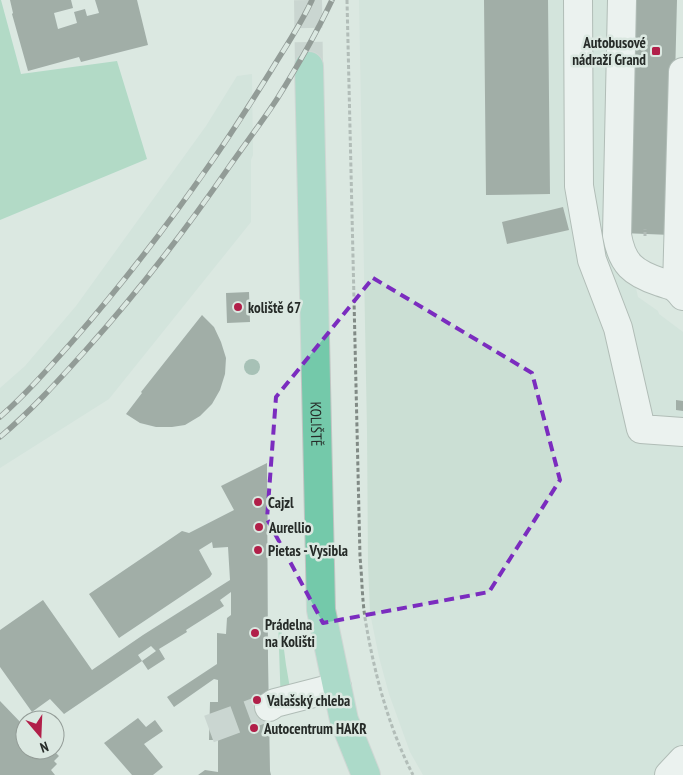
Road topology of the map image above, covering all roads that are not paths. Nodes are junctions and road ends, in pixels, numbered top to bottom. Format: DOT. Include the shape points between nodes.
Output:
graph roads {
  1 [pos="578,0"];
  2 [pos="622,0"];
  3 [pos="309,66"];
  4 [pos="683,72"];
  5 [pos="681,288"];
  6 [pos="683,432"];
  7 [pos="337,687"];
  8 [pos="268,707"];
  9 [pos="683,760"];
  10 [pos="366,775"];
  11 [pos="669,775"];
  1 -- 6 [label="street" via="578,186 592,260 618,328 641,429"];
  2 -- 5 [label="street" via="619,248 635,270 646,277"];
  3 -- 7 [label="main road, KOLIŠTĚ" via="321,610"];
  4 -- 5 [label="street"];
  7 -- 8 [label="street"];
  7 -- 10 [label="main road, KOLIŠTĚ" via="344,720"];
  9 -- 11 [label="street"];
}
